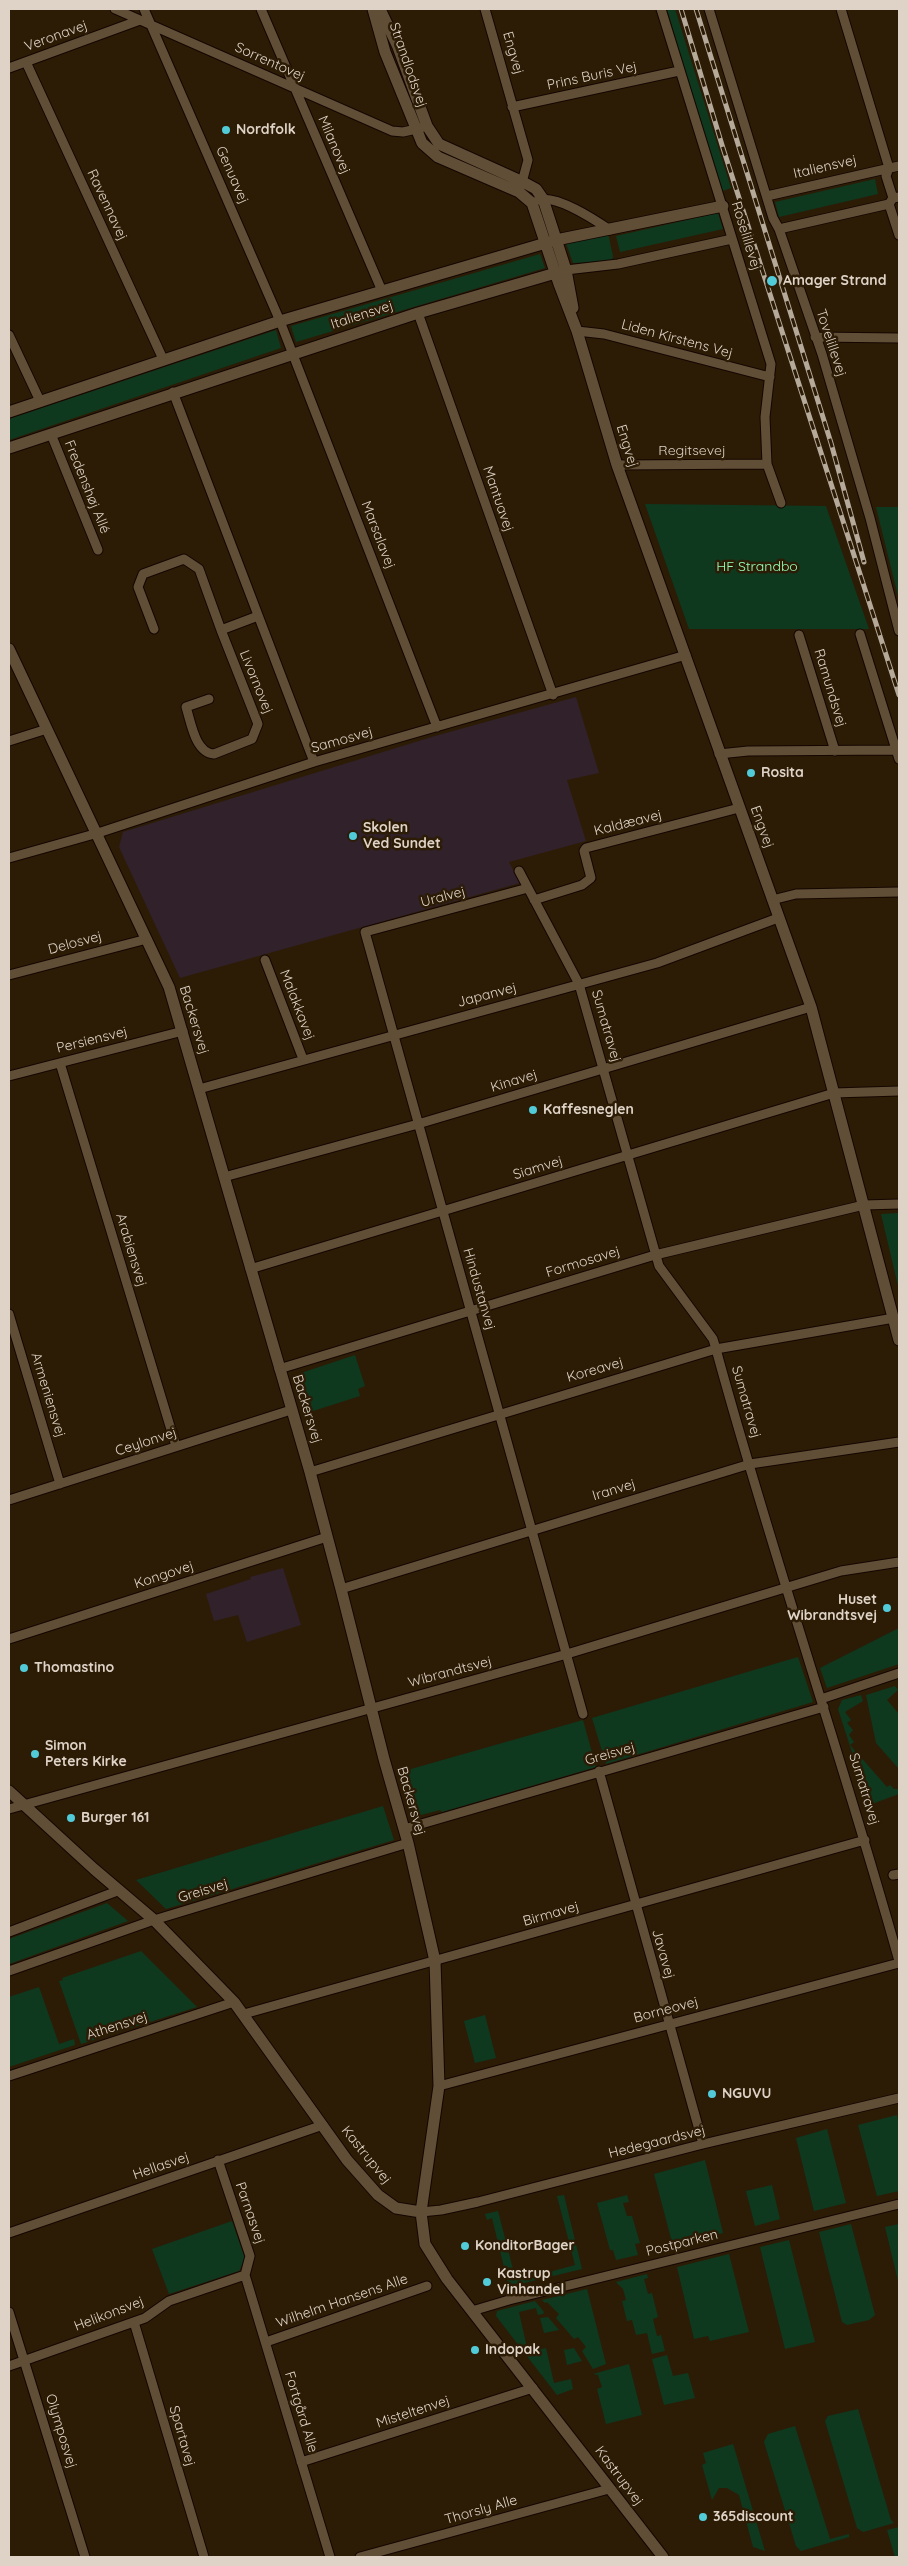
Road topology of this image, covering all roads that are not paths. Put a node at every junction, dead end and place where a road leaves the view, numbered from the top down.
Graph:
1 (115, 9) edge
2 (144, 9) edge
3 (261, 9) edge
4 (373, 9) edge
5 (380, 9) edge
6 (484, 9) edge
7 (661, 9) edge
8 (710, 9) edge
9 (841, 9) edge
10 (140, 20) junction
11 (152, 26) junction
12 (26, 62) junction
13 (9, 68) edge
14 (679, 71) junction
15 (295, 89) junction
16 (512, 107) junction
17 (427, 126) junction
18 (415, 130) junction
19 (899, 166) edge
20 (889, 168) junction
21 (521, 187) junction
22 (767, 196) junction
23 (543, 199) junction
24 (894, 200) edge
25 (532, 203) junction
26 (722, 206) junction
27 (779, 229) junction
28 (610, 230) junction
29 (899, 235) edge
30 (732, 239) junction
31 (552, 242) junction
32 (560, 272) junction
33 (382, 291) junction
34 (418, 313) junction
35 (280, 321) junction
36 (577, 331) junction
37 (9, 335) edge
38 (815, 337) junction
39 (899, 338) edge
40 (293, 353) junction
41 (163, 359) junction
42 (770, 377) junction
43 (173, 392) junction
44 (40, 401) junction
45 (9, 412) edge
46 (51, 434) junction
47 (9, 448) edge
48 (767, 464) junction
49 (617, 465) junction
50 (781, 503) dead end
51 (98, 550) dead end
52 (258, 616) junction
53 (154, 629) dead end
54 (221, 630) junction
55 (899, 631) edge
56 (799, 634) dead end
57 (860, 634) dead end
58 (9, 649) edge
59 (686, 656) junction
60 (14, 670) edge
61 (553, 695) junction
62 (209, 699) dead end
63 (437, 727) junction
64 (47, 729) junction
65 (9, 741) edge
66 (835, 750) junction
67 (896, 750) junction
68 (719, 754) junction
69 (899, 760) edge
70 (314, 762) junction
71 (739, 808) junction
72 (98, 833) junction
73 (9, 858) edge
74 (519, 871) dead end
75 (528, 888) junction
76 (899, 892) edge
77 (534, 900) junction
78 (772, 900) junction
79 (778, 918) junction
80 (365, 932) joint
81 (147, 939) junction
82 (265, 960) dead end
83 (9, 975) edge
84 (579, 984) junction
85 (811, 1007) junction
86 (183, 1031) junction
87 (394, 1035) junction
88 (303, 1059) junction
89 (60, 1063) junction
90 (604, 1068) junction
91 (9, 1076) edge
92 (199, 1089) junction
93 (899, 1091) edge
94 (834, 1093) junction
95 (418, 1124) junction
96 (628, 1155) junction
97 (224, 1177) junction
98 (899, 1204) edge
99 (864, 1205) junction
100 (443, 1211) junction
101 (655, 1255) junction
102 (250, 1269) junction
103 (471, 1310) junction
104 (9, 1314) edge
105 (894, 1318) junction
106 (899, 1340) edge
107 (716, 1349) junction
108 (279, 1369) junction
109 (291, 1410) junction
110 (499, 1414) junction
111 (899, 1442) edge
112 (176, 1446) junction
113 (750, 1464) junction
114 (310, 1472) junction
115 (60, 1484) junction
116 (9, 1500) edge
117 (531, 1529) junction
118 (327, 1538) junction
119 (899, 1562) edge
120 (342, 1589) junction
121 (786, 1589) junction
122 (9, 1639) edge
123 (567, 1654) junction
124 (899, 1672) edge
125 (822, 1703) junction
126 (372, 1708) junction
127 (583, 1714) dead end
128 (599, 1771) junction
129 (9, 1791) edge
130 (24, 1805) junction
131 (9, 1809) edge
132 (404, 1829) junction
133 (865, 1840) junction
134 (408, 1843) junction
135 (120, 1890) junction
136 (635, 1904) junction
137 (154, 1920) junction
138 (9, 1932) edge
139 (435, 1961) junction
140 (899, 1962) edge
141 (9, 1971) edge
142 (234, 2002) junction
143 (244, 2014) junction
144 (669, 2024) junction
145 (9, 2076) edge
146 (439, 2086) junction
147 (899, 2098) edge
148 (323, 2125) junction
149 (703, 2144) junction
150 (218, 2160) junction
151 (899, 2204) edge
152 (421, 2212) junction
153 (9, 2233) edge
154 (245, 2275) junction
155 (427, 2286) dead end
156 (472, 2311) junction
157 (9, 2312) edge
158 (134, 2322) junction
159 (266, 2342) junction
160 (25, 2360) junction
161 (9, 2366) edge
162 (533, 2388) junction
163 (302, 2462) junction
164 (609, 2489) junction
165 (85, 2557) edge
166 (204, 2557) edge
167 (330, 2557) edge
168 (360, 2557) edge
169 (663, 2557) edge

1 - 10 street, Sorrentovej
2 - 11 street, Genuavej
3 - 15 street, Milanovej
4 - 18 street, Strandlodsvej
5 - 17 street, Strandlodsvej
6 - 16 street, Engvej
7 - 14 street, Roselillevej
8 - 22 street, Tovelillevej
9 - 20 street
10 - 11 street, Sorrentovej
10 - 12 street, Veronavej
11 - 15 street, Sorrentovej
11 - 35 street, Genuavej
12 - 13 street, Veronavej
12 - 41 street, Ravennavej
14 - 16 street, Prins Buris Vej
14 - 26 street, Roselillevej
15 - 18 street, Sorrentovej
15 - 33 street, Milanovej
16 - 21 street, Engvej
17 - 18 street, Sorrentovej
17 - 21 street
18 - 21 street
19 - 20 street, Italiensvej
20 - 22 street, Italiensvej
20 - 24 street
21 - 23 street
21 - 25 street
22 - 27 street, Tovelillevej
23 - 25 street
23 - 28 street
23 - 31 street
24 - 27 street
24 - 29 street
25 - 31 street
26 - 28 street, Italiensvej
26 - 30 street, Roselillevej
27 - 38 street, Tovelillevej
28 - 31 street, Italiensvej
30 - 32 street, Italiensvej
30 - 42 street, Roselillevej
31 - 32 street, Engvej
31 - 33 street, Italiensvej
32 - 34 street, Italiensvej
32 - 36 street, Engvej
33 - 35 street, Italiensvej
34 - 40 street, Italiensvej
34 - 61 street, Mantuavej
35 - 40 street, Genuavej
35 - 41 street, Italiensvej
36 - 42 street, Liden Kirstens Vej
36 - 49 street, Engvej
37 - 44 street
38 - 39 street
38 - 55 street, Tovelillevej
40 - 43 street, Italiensvej
40 - 63 street, Marsalavej
41 - 44 street, Italiensvej
42 - 48 street, Roselillevej
43 - 46 street, Italiensvej
43 - 52 street, Livornovej
44 - 45 street, Italiensvej
46 - 47 street, Italiensvej
46 - 51 street, Fredenshøj Allé
48 - 49 street, Regitsevej
48 - 50 street, Roselillevej
49 - 59 street, Engvej
52 - 54 street
52 - 70 street, Livornovej
53 - 54 street, Livornovej
54 - 62 street, Livornovej
56 - 66 street, Ramundsvej
57 - 67 street
58 - 60 street, Backersvej
59 - 61 street, Samosvej
59 - 68 street, Engvej
60 - 64 street, Backersvej
61 - 63 street, Samosvej
63 - 70 street, Samosvej
64 - 65 street
64 - 72 street, Backersvej
66 - 67 street
66 - 68 street
67 - 69 street
68 - 71 street, Engvej
70 - 72 street, Samosvej
71 - 77 street, Kaldæavej
71 - 78 street, Engvej
72 - 73 street, Samosvej
72 - 81 street, Backersvej
74 - 75 street, Sumatravej
75 - 77 street, Sumatravej
75 - 80 street, Uralvej
76 - 78 street
77 - 84 street, Sumatravej
78 - 79 street, Engvej
79 - 84 street, Japanvej
79 - 85 street, Engvej
80 - 87 street, Hindustanvej
81 - 83 street, Delosvej
81 - 86 street, Backersvej
82 - 88 street, Malakkavej
84 - 87 street, Japanvej
84 - 90 street, Sumatravej
85 - 90 street, Kinavej
85 - 94 street, Engvej
86 - 89 street, Persiensvej
86 - 92 street, Backersvej
87 - 88 street, Japanvej
87 - 95 street, Hindustanvej
88 - 92 street, Japanvej
89 - 91 street, Persiensvej
89 - 112 street, Arabiensvej
90 - 95 street, Kinavej
90 - 96 street, Sumatravej
92 - 97 street, Backersvej
93 - 94 street, Siamvej
94 - 96 street, Siamvej
94 - 99 street, Engvej
95 - 97 street, Kinavej
95 - 100 street, Hindustanvej
96 - 100 street, Siamvej
96 - 101 street, Sumatravej
97 - 102 street, Backersvej
98 - 99 street, Formosavej
99 - 101 street, Formosavej
99 - 105 street, Engvej
100 - 102 street, Siamvej
100 - 103 street, Hindustanvej
101 - 103 street, Formosavej
101 - 107 street, Sumatravej
102 - 108 street, Backersvej
103 - 108 street, Formosavej
103 - 110 street, Hindustanvej
104 - 115 street, Armeniensvej
105 - 106 street, Engvej
105 - 107 street, Koreavej
107 - 110 street, Koreavej
107 - 113 street, Sumatravej
108 - 109 street, Backersvej
109 - 112 street, Ceylonvej
109 - 114 street, Backersvej
110 - 114 street, Koreavej
110 - 117 street, Hindustanvej
111 - 113 street, Iranvej
112 - 115 street, Ceylonvej
113 - 117 street, Iranvej
113 - 121 street, Sumatravej
114 - 118 street, Backersvej
115 - 116 street, Ceylonvej
117 - 120 street, Iranvej
117 - 123 street, Hindustanvej
118 - 120 street, Backersvej
118 - 122 street, Kongovej
119 - 121 street, Wibrandtsvej
120 - 126 street, Backersvej
121 - 123 street, Wibrandtsvej
121 - 125 street, Sumatravej
123 - 126 street, Wibrandtsvej
123 - 127 street
124 - 125 street, Greisvej
125 - 128 street, Greisvej
125 - 133 street, Sumatravej
126 - 130 street, Wibrandtsvej
126 - 132 street, Backersvej
128 - 132 street, Greisvej
128 - 136 street, Javavej
129 - 130 street, Kastrupvej
130 - 131 street, Wibrandtsvej
130 - 135 street, Kastrupvej
132 - 134 street, Backersvej
133 - 136 street, Birmavej
133 - 140 street, Sumatravej
134 - 137 street, Greisvej
134 - 139 street, Backersvej
135 - 137 street, Kastrupvej
135 - 138 street
136 - 139 street, Birmavej
136 - 144 street, Javavej
137 - 141 street, Greisvej
137 - 142 street, Kastrupvej
139 - 143 street, Birmavej
139 - 146 street, Backersvej
140 - 144 street, Borneovej
142 - 143 street, Kastrupvej
142 - 145 street, Athensvej
143 - 148 street, Kastrupvej
144 - 146 street, Borneovej
144 - 149 street, Javavej
146 - 152 street, Backersvej
147 - 149 street, Hedegaardsvej
148 - 150 street, Hellasvej
148 - 152 street, Kastrupvej
149 - 152 street, Hedegaardsvej
150 - 153 street, Hellasvej
150 - 154 street, Parnasvej
151 - 156 street, Postparken
152 - 156 street, Kastrupvej
154 - 158 street, Helikonsvej
154 - 159 street, Fortgård Alle
155 - 159 street, Wilhelm Hansens Alle
156 - 162 street, Kastrupvej
157 - 160 street, Olymposvej
158 - 160 street, Helikonsvej
158 - 166 street, Spartavej
159 - 163 street, Fortgård Alle
160 - 161 street, Helikonsvej
160 - 165 street, Olymposvej
162 - 163 street, Misteltenvej
162 - 164 street, Kastrupvej
163 - 167 street, Fortgård Alle
164 - 168 street, Thorsly Alle
164 - 169 street, Kastrupvej

